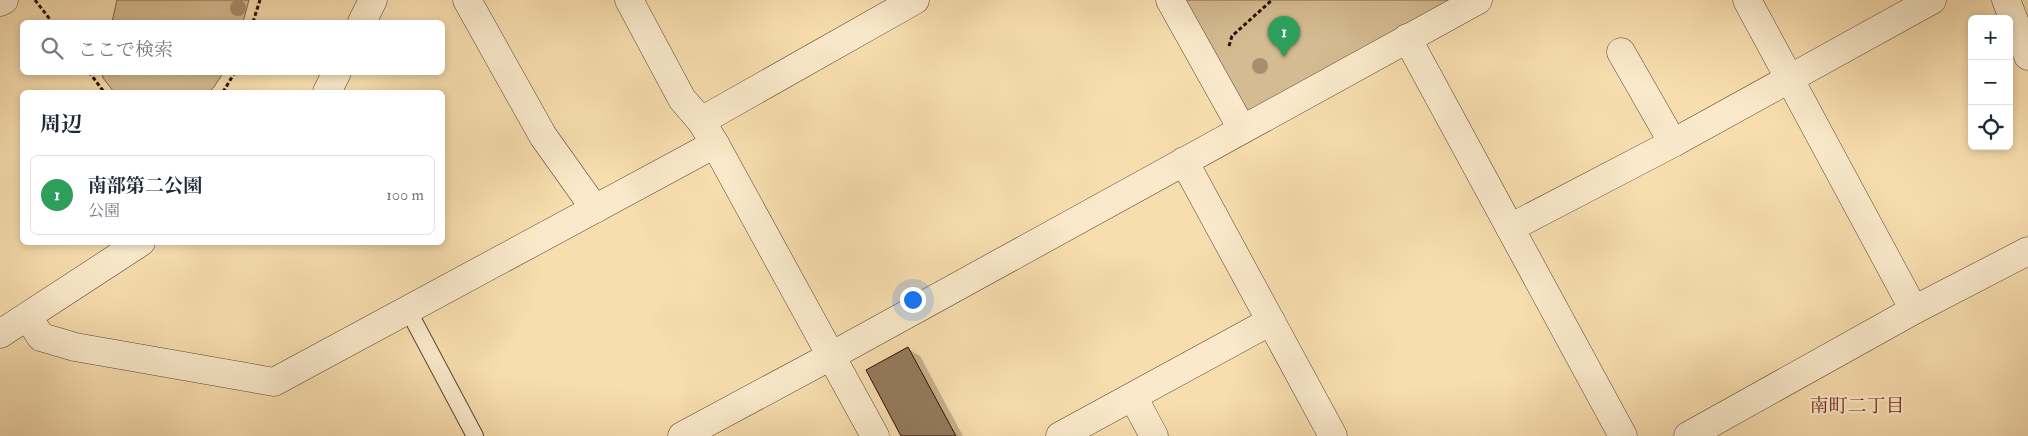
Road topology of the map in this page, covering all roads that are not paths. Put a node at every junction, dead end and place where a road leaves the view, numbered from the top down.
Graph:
1 (4, 0) edge
2 (373, 0) edge
3 (467, 0) edge
4 (629, 0) edge
5 (1170, 0) edge
6 (1478, 0) edge
7 (1747, 0) edge
8 (2006, 0) edge
9 (0, 2) edge
10 (904, 3) edge
11 (1919, 3) edge
12 (363, 20) edge
13 (1406, 38) junction
14 (1621, 52) dead end
15 (2028, 56) edge
16 (336, 75) edge
17 (1790, 78) junction
18 (328, 90) edge
19 (701, 121) junction
20 (1242, 129) junction
21 (1673, 143) junction
22 (715, 144) junction
23 (1184, 161) junction
24 (595, 209) junction
25 (1510, 228) junction
26 (136, 245) edge
27 (2028, 251) edge
28 (408, 310) junction
29 (1914, 310) junction
30 (28, 317) junction
31 (1270, 321) junction
32 (0, 334) edge
33 (832, 356) junction
34 (1133, 397) junction
35 (1065, 435) edge
36 (475, 436) edge
37 (682, 436) edge
38 (875, 436) edge
39 (1154, 436) edge
40 (1333, 436) edge
41 (1623, 436) edge
42 (1688, 436) edge

1 - 9 street
2 - 12 street
3 - 24 street
4 - 19 street
5 - 20 street
6 - 13 street
7 - 17 street
8 - 15 street
10 - 19 street
11 - 17 street
13 - 20 street
13 - 25 street
14 - 21 street
16 - 18 street
17 - 21 street
17 - 29 street
19 - 22 street
20 - 23 street
21 - 25 street
22 - 24 street
22 - 33 street
23 - 31 street
23 - 33 street
24 - 28 street
25 - 41 street
26 - 30 street
27 - 29 street
28 - 30 street
28 - 36 lane
29 - 42 street
30 - 32 street
31 - 34 street
31 - 40 street
33 - 37 street
33 - 38 street
34 - 35 street
34 - 39 street

